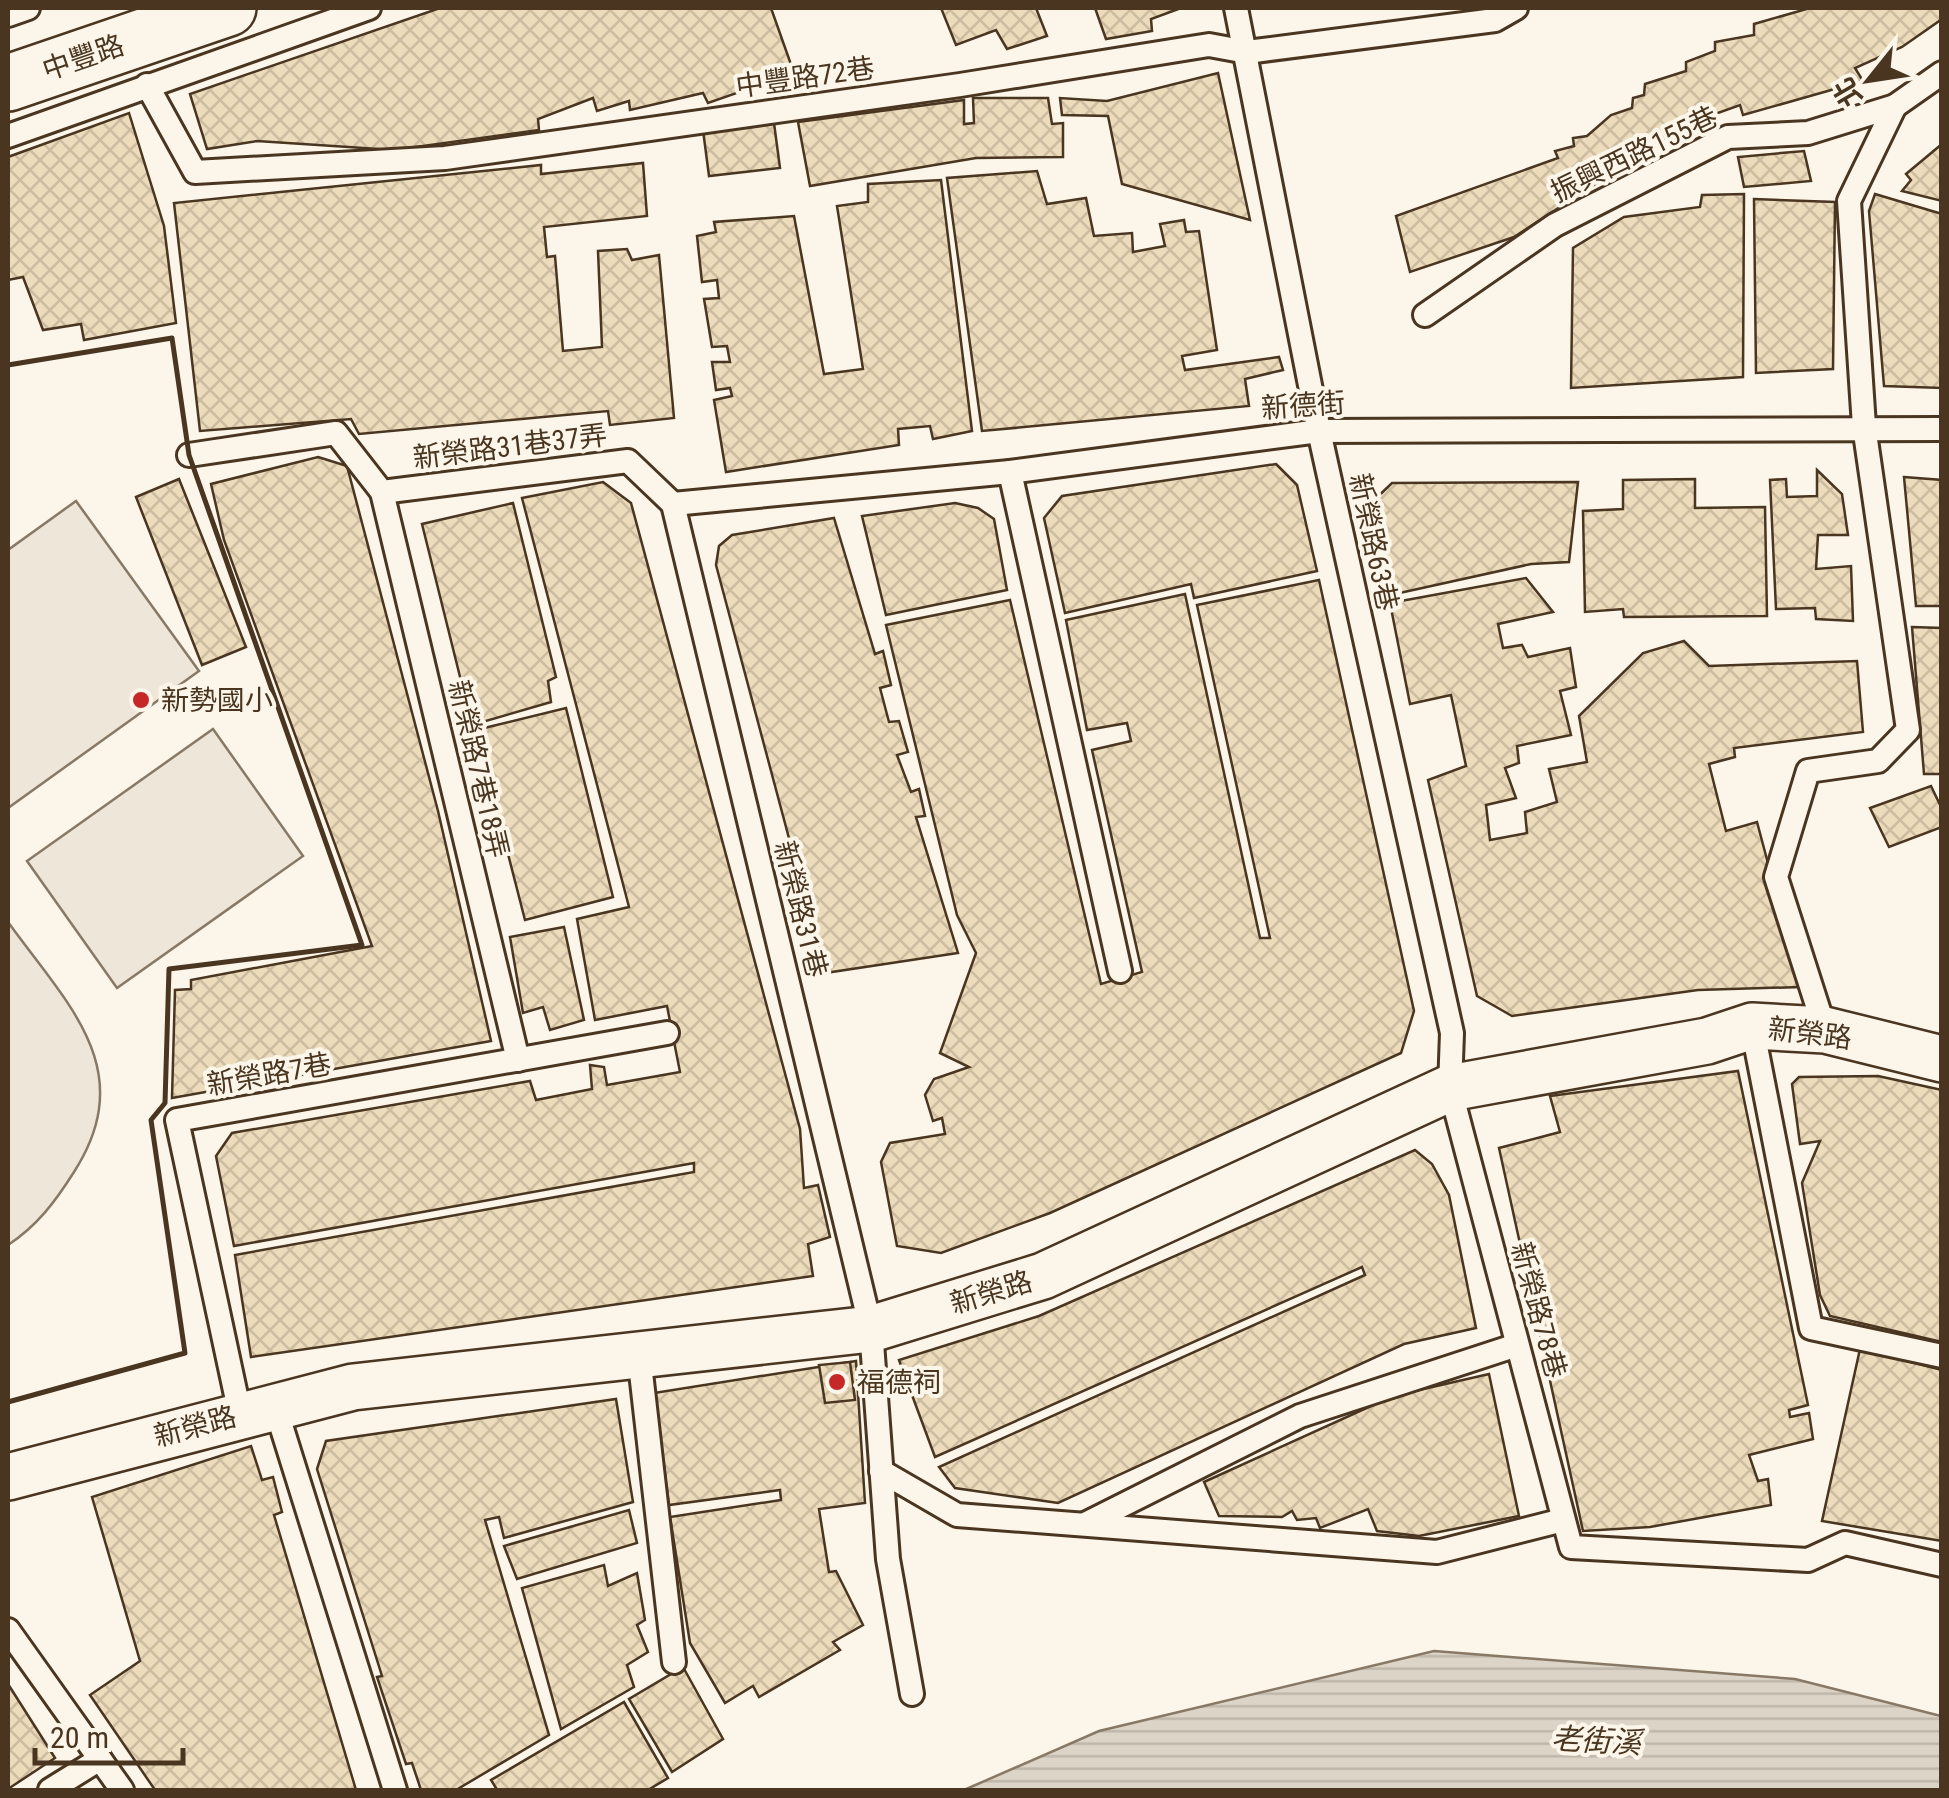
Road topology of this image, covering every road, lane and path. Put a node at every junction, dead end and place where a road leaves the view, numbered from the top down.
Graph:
1 (28, 8) edge
2 (228, 8) edge
3 (369, 8) edge
4 (1236, 8) edge
5 (1516, 8) edge
6 (8, 15) edge
7 (1246, 52) junction
8 (1942, 73) edge
9 (8, 83) edge
10 (146, 85) junction
11 (1896, 106) junction
12 (8, 136) edge
13 (1425, 315) dead end
14 (1864, 426) junction
15 (1942, 429) edge
16 (1319, 431) junction
17 (189, 455) dead end
18 (1010, 472) junction
19 (382, 492) junction
20 (673, 504) junction
21 (1120, 971) dead end
22 (1752, 1026) junction
23 (1824, 1030) junction
24 (667, 1033) dead end
25 (1942, 1059) edge
26 (518, 1060) junction
27 (1450, 1088) junction
28 (871, 1329) junction
29 (1517, 1345) junction
30 (639, 1355) junction
31 (1942, 1356) edge
32 (257, 1410) junction
33 (882, 1471) junction
34 (8, 1477) edge
35 (1563, 1520) junction
36 (1084, 1524) junction
37 (1942, 1564) edge
38 (8, 1630) edge
39 (674, 1662) dead end
40 (912, 1694) dead end
41 (100, 1759) junction
42 (50, 1790) edge
43 (122, 1790) edge
44 (395, 1790) edge

1 - 6 lane
2 - 9 main road, 中豐路
3 - 10 lane
4 - 7 lane, 新榮路63巷
5 - 7 lane, 中豐路72巷
7 - 10 lane, 中豐路72巷
7 - 16 lane, 新榮路63巷
8 - 11 lane, 振興西路155巷
10 - 12 lane
11 - 13 lane, 振興西路155巷
11 - 14 lane
14 - 15 lane, 新德街
14 - 16 lane, 新德街
14 - 23 lane
16 - 18 lane, 新德街
16 - 27 lane, 新榮路63巷
17 - 19 lane, 新榮路31巷37弄
18 - 20 lane, 新德街
18 - 21 lane
19 - 20 lane, 新榮路31巷37弄
19 - 26 lane, 新榮路7巷18弄
20 - 28 lane, 新榮路31巷
22 - 23 street, 新榮路
22 - 27 street, 新榮路
22 - 31 lane
23 - 25 street, 新榮路
24 - 26 lane, 新榮路7巷
26 - 32 lane, 新榮路7巷
27 - 28 street, 新榮路
27 - 29 lane, 新榮路78巷
28 - 30 street, 新榮路
28 - 33 lane, 新榮路31巷
29 - 35 lane, 新榮路78巷
29 - 36 lane
30 - 32 street, 新榮路
30 - 39 lane
32 - 34 street, 新榮路
32 - 44 lane
33 - 36 lane
33 - 40 lane, 新榮路31巷
35 - 36 lane
35 - 37 lane, 新榮路78巷
38 - 41 lane
41 - 42 lane
41 - 43 lane

